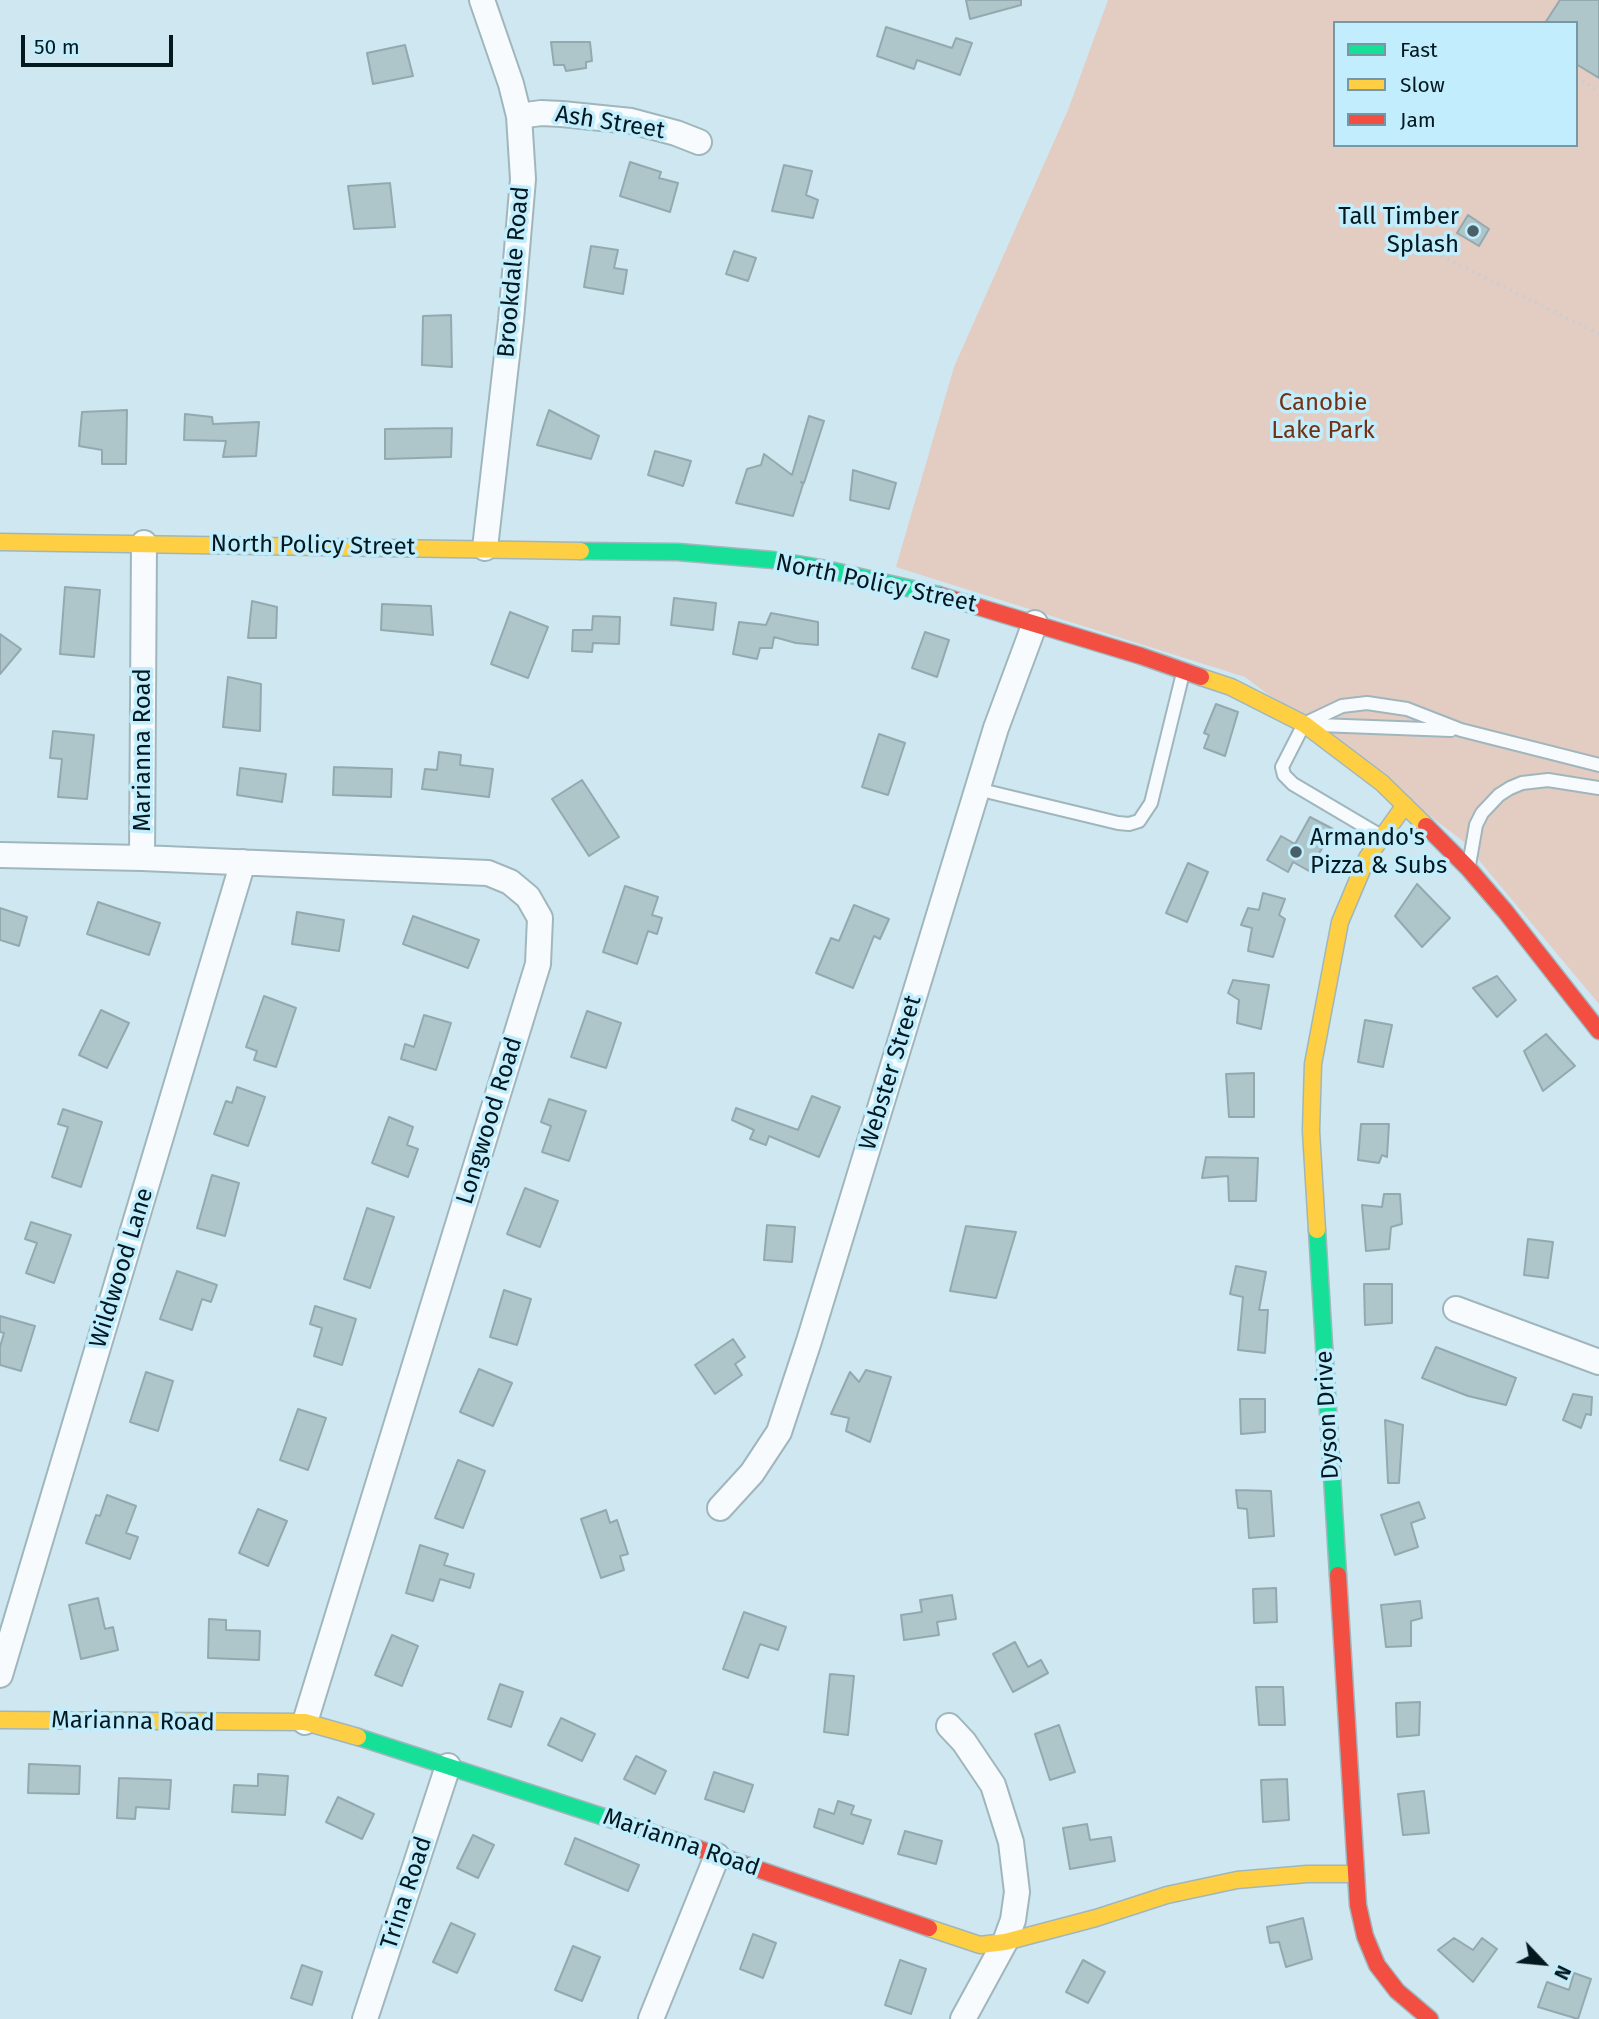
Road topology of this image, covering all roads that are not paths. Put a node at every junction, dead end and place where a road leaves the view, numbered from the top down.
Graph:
1 (482, 0) edge
2 (519, 116) junction
3 (699, 142) dead end
4 (0, 542) edge
5 (144, 543) junction
6 (485, 548) junction
7 (1035, 623) junction
8 (1184, 670) junction
9 (1304, 724) junction
10 (1461, 730) junction
11 (1599, 765) edge
12 (1599, 788) edge
13 (977, 789) junction
14 (1405, 805) junction
15 (1381, 836) junction
16 (0, 855) edge
17 (142, 858) junction
18 (243, 862) junction
19 (1468, 868) junction
20 (1599, 1031) edge
21 (1456, 1309) dead end
22 (1599, 1362) edge
23 (720, 1508) dead end
24 (0, 1675) edge
25 (0, 1720) edge
26 (305, 1723) junction
27 (948, 1726) dead end
28 (448, 1766) junction
29 (716, 1856) junction
30 (1356, 1874) junction
31 (1005, 1942) junction
32 (365, 2019) edge
33 (651, 2019) edge
34 (962, 2019) edge
35 (1430, 2019) edge

1 - 2 street, Brookdale Road
2 - 3 street, Ash Street
2 - 6 street, Brookdale Road
4 - 5 street, North Policy Street
5 - 6 street, North Policy Street
5 - 17 street, Marianna Road
6 - 7 street, North Policy Street
7 - 8 street, North Policy Street
7 - 13 street, Webster Street
8 - 9 street, North Policy Street
8 - 13 lane
9 - 10 lane
9 - 10 lane
9 - 14 street, North Policy Street
9 - 15 lane
10 - 11 lane
12 - 19 lane
13 - 23 street, Webster Street
14 - 15 street, Dyson Drive
14 - 19 street, North Policy Street
15 - 30 street, Dyson Drive
16 - 17 street, Marianna Road
17 - 18 street, Longwood Road
18 - 24 street, Wildwood Lane
18 - 26 street, Longwood Road
19 - 20 street, North Policy Street
21 - 22 street
25 - 26 street, Marianna Road
26 - 28 street, Marianna Road
27 - 31 street
28 - 29 street, Marianna Road
28 - 32 street, Trina Road
29 - 31 street, Marianna Road
29 - 33 street
30 - 31 street, Marianna Road
30 - 35 street, Dyson Drive
31 - 34 street

